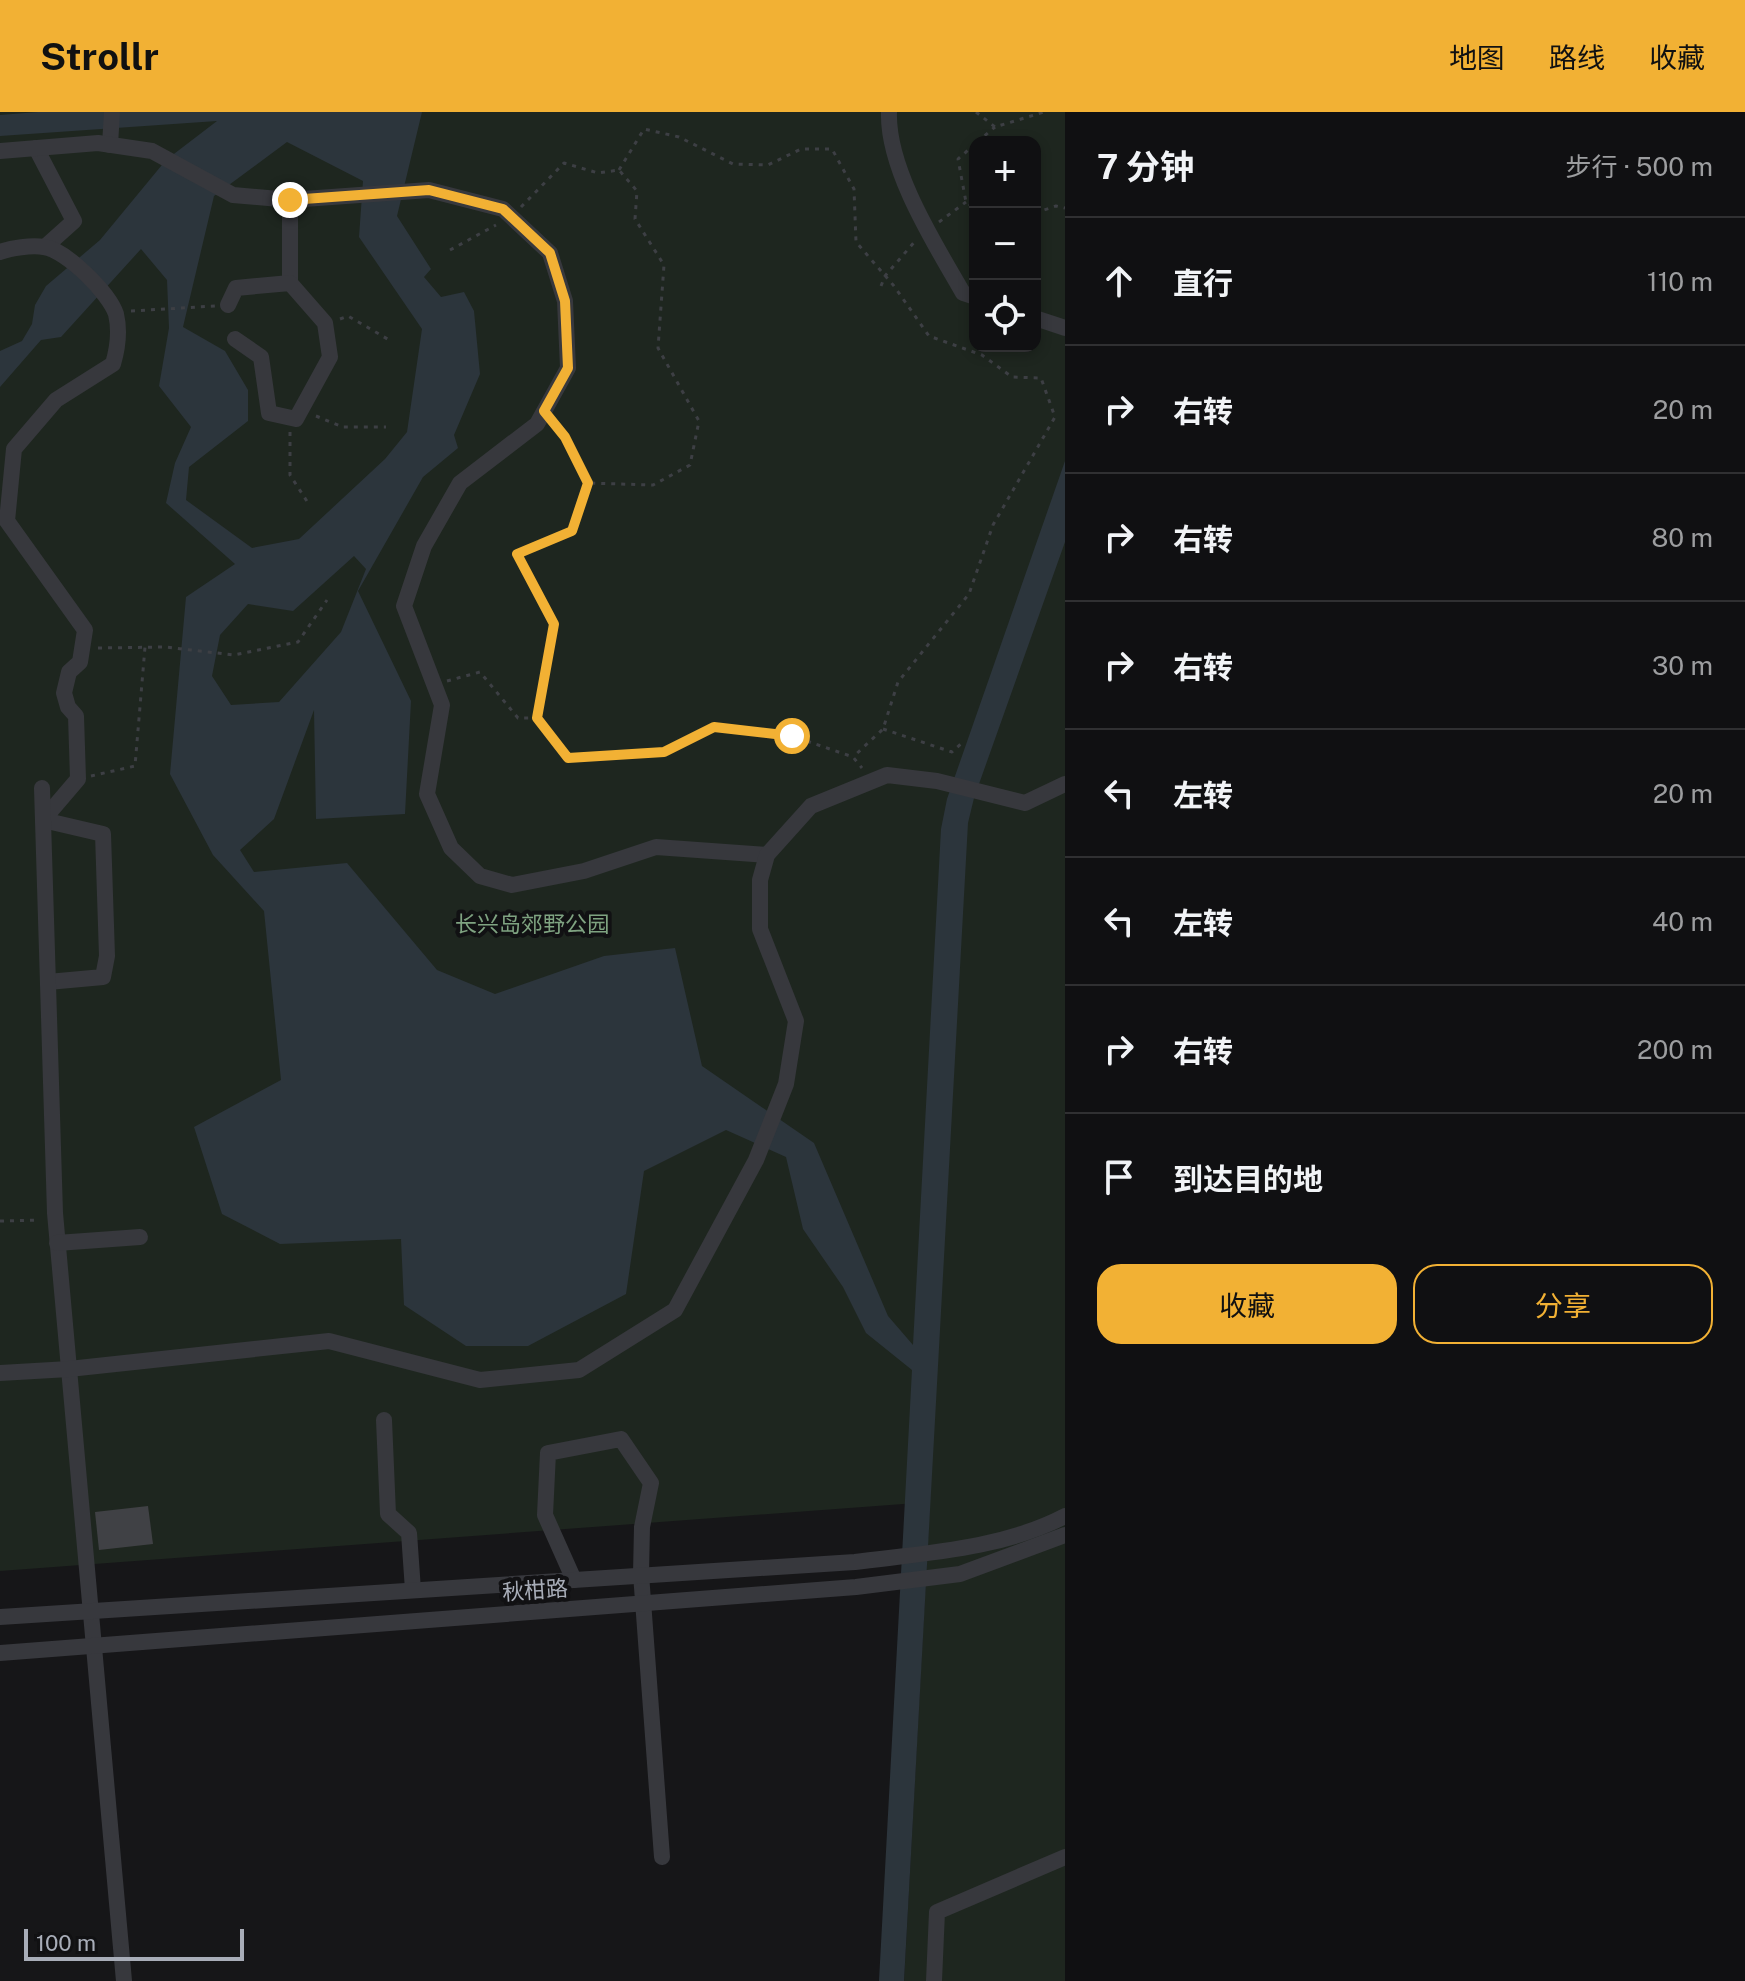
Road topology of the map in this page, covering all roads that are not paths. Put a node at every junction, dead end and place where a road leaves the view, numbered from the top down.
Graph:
1 (112, 112) edge
2 (889, 112) edge
3 (110, 145) junction
4 (36, 148) junction
5 (0, 151) edge
6 (290, 200) junction
7 (45, 247) junction
8 (0, 252) edge
9 (290, 283) junction
10 (969, 295) edge
11 (228, 305) road end
12 (1041, 320) edge
13 (1065, 328) edge
14 (235, 339) dead end
15 (1065, 784) edge
16 (42, 788) dead end
17 (43, 820) junction
18 (767, 855) junction
19 (48, 982) junction
20 (140, 1237) dead end
21 (57, 1243) junction
22 (69, 1369) junction
23 (0, 1373) edge
24 (384, 1420) dead end
25 (1065, 1516) edge
26 (1065, 1535) edge
27 (641, 1574) junction
28 (574, 1580) junction
29 (413, 1590) junction
30 (642, 1604) junction
31 (91, 1610) junction
32 (0, 1617) edge
33 (94, 1646) junction
34 (0, 1653) edge
35 (662, 1857) dead end
36 (1065, 1857) edge
37 (124, 1981) edge
38 (934, 1981) edge

1 - 3 street
2 - 10 street
3 - 4 street
3 - 6 street
4 - 5 street
4 - 7 street
6 - 9 street
6 - 18 street
7 - 8 street
7 - 17 street
9 - 11 street
9 - 14 street
12 - 13 street
15 - 18 street
16 - 17 street
17 - 19 street
17 - 19 street
18 - 22 street
19 - 21 street
20 - 21 street
21 - 22 street
22 - 23 street
22 - 31 street
24 - 29 street
25 - 27 street, 秋柑路
26 - 30 street, 秋柑路
27 - 28 street, 秋柑路
27 - 28 street
27 - 30 street
28 - 29 street, 秋柑路
29 - 31 street, 秋柑路
30 - 33 street, 秋柑路
30 - 35 street
31 - 32 street, 秋柑路
31 - 33 street
33 - 34 street, 秋柑路
33 - 37 street
36 - 38 street

